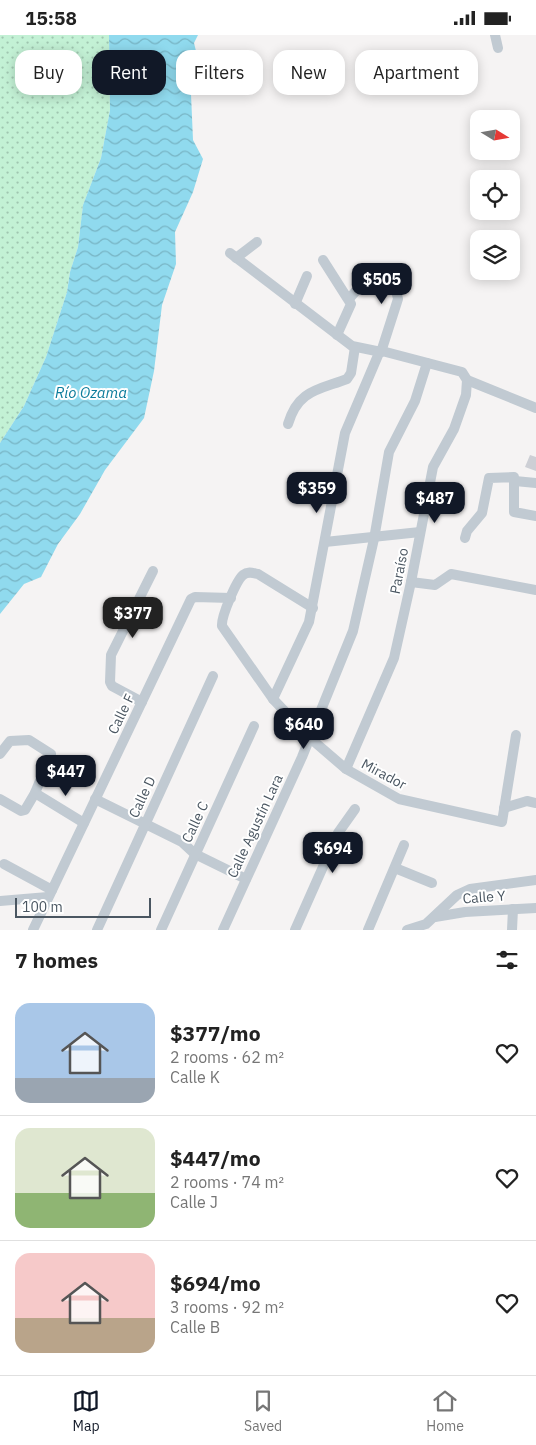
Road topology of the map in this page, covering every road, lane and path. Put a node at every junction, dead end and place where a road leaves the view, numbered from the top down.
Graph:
1 (495, 35) edge
2 (498, 48) dead end
3 (257, 242) dead end
4 (323, 260) dead end
5 (307, 277) dead end
6 (349, 299) junction
7 (295, 304) junction
8 (337, 335) junction
9 (355, 347) junction
10 (381, 352) junction
11 (427, 363) junction
12 (468, 380) junction
13 (536, 408) edge
14 (288, 423) dead end
15 (515, 481) junction
16 (536, 483) edge
17 (536, 516) edge
18 (420, 532) junction
19 (464, 538) dead end
20 (374, 539) junction
21 (325, 543) junction
22 (153, 571) dead end
23 (411, 582) junction
24 (536, 590) edge
25 (231, 598) junction
26 (313, 607) junction
27 (213, 676) dead end
28 (273, 699) junction
29 (142, 702) junction
30 (254, 726) dead end
31 (516, 735) dead end
32 (310, 738) junction
33 (0, 754) edge
34 (346, 769) junction
35 (35, 793) junction
36 (0, 799) edge
37 (96, 799) junction
38 (536, 803) edge
39 (504, 808) junction
40 (354, 809) dead end
41 (84, 823) junction
42 (144, 824) junction
43 (404, 845) dead end
44 (195, 854) junction
45 (4, 864) dead end
46 (395, 867) junction
47 (246, 879) junction
48 (536, 880) edge
49 (432, 883) dead end
50 (50, 894) junction
51 (0, 901) edge
52 (536, 908) edge
53 (513, 909) junction
54 (435, 917) junction
55 (427, 927) edge
56 (33, 930) edge
57 (97, 930) edge
58 (161, 930) edge
59 (223, 930) edge
60 (295, 930) edge
61 (368, 930) edge
62 (407, 930) edge
63 (512, 930) edge

1 - 2 street
3 - 7 street
4 - 6 street
5 - 7 street
6 - 8 street
6 - 10 street
7 - 8 street
8 - 9 street
9 - 10 street
9 - 14 street
10 - 11 street
10 - 21 street
11 - 12 street
11 - 20 street, Calle Agustín Lara
12 - 13 street
12 - 18 street, Paraíso
15 - 16 street
15 - 17 street
15 - 19 street
18 - 20 street
18 - 23 street, Paraíso
20 - 21 street
20 - 32 street, Calle Agustín Lara
21 - 26 street
22 - 29 street
23 - 24 street
23 - 34 street, Paraíso
25 - 26 street, Mirador
25 - 28 street, Mirador
25 - 29 street, Calle F
26 - 28 street
27 - 42 street, Calle D
28 - 32 street, Mirador
29 - 37 street, Calle F
30 - 44 street, Calle C
31 - 39 street
32 - 34 street, Mirador
32 - 47 street, Calle Agustín Lara
33 - 35 street
34 - 39 street, Mirador
35 - 36 street
35 - 41 street
37 - 41 street, Calle F
37 - 42 street
38 - 39 street
40 - 60 street
41 - 50 street, Calle F
42 - 44 street
42 - 57 street, Calle D
43 - 46 street
44 - 47 street
44 - 58 street, Calle C
45 - 50 street
46 - 49 street
46 - 61 street
47 - 59 street, Calle Agustín Lara
48 - 54 street
50 - 51 street
50 - 56 street, Calle F
52 - 53 street, Calle Y
53 - 54 street, Calle Y
53 - 63 street
54 - 55 street
55 - 62 street

